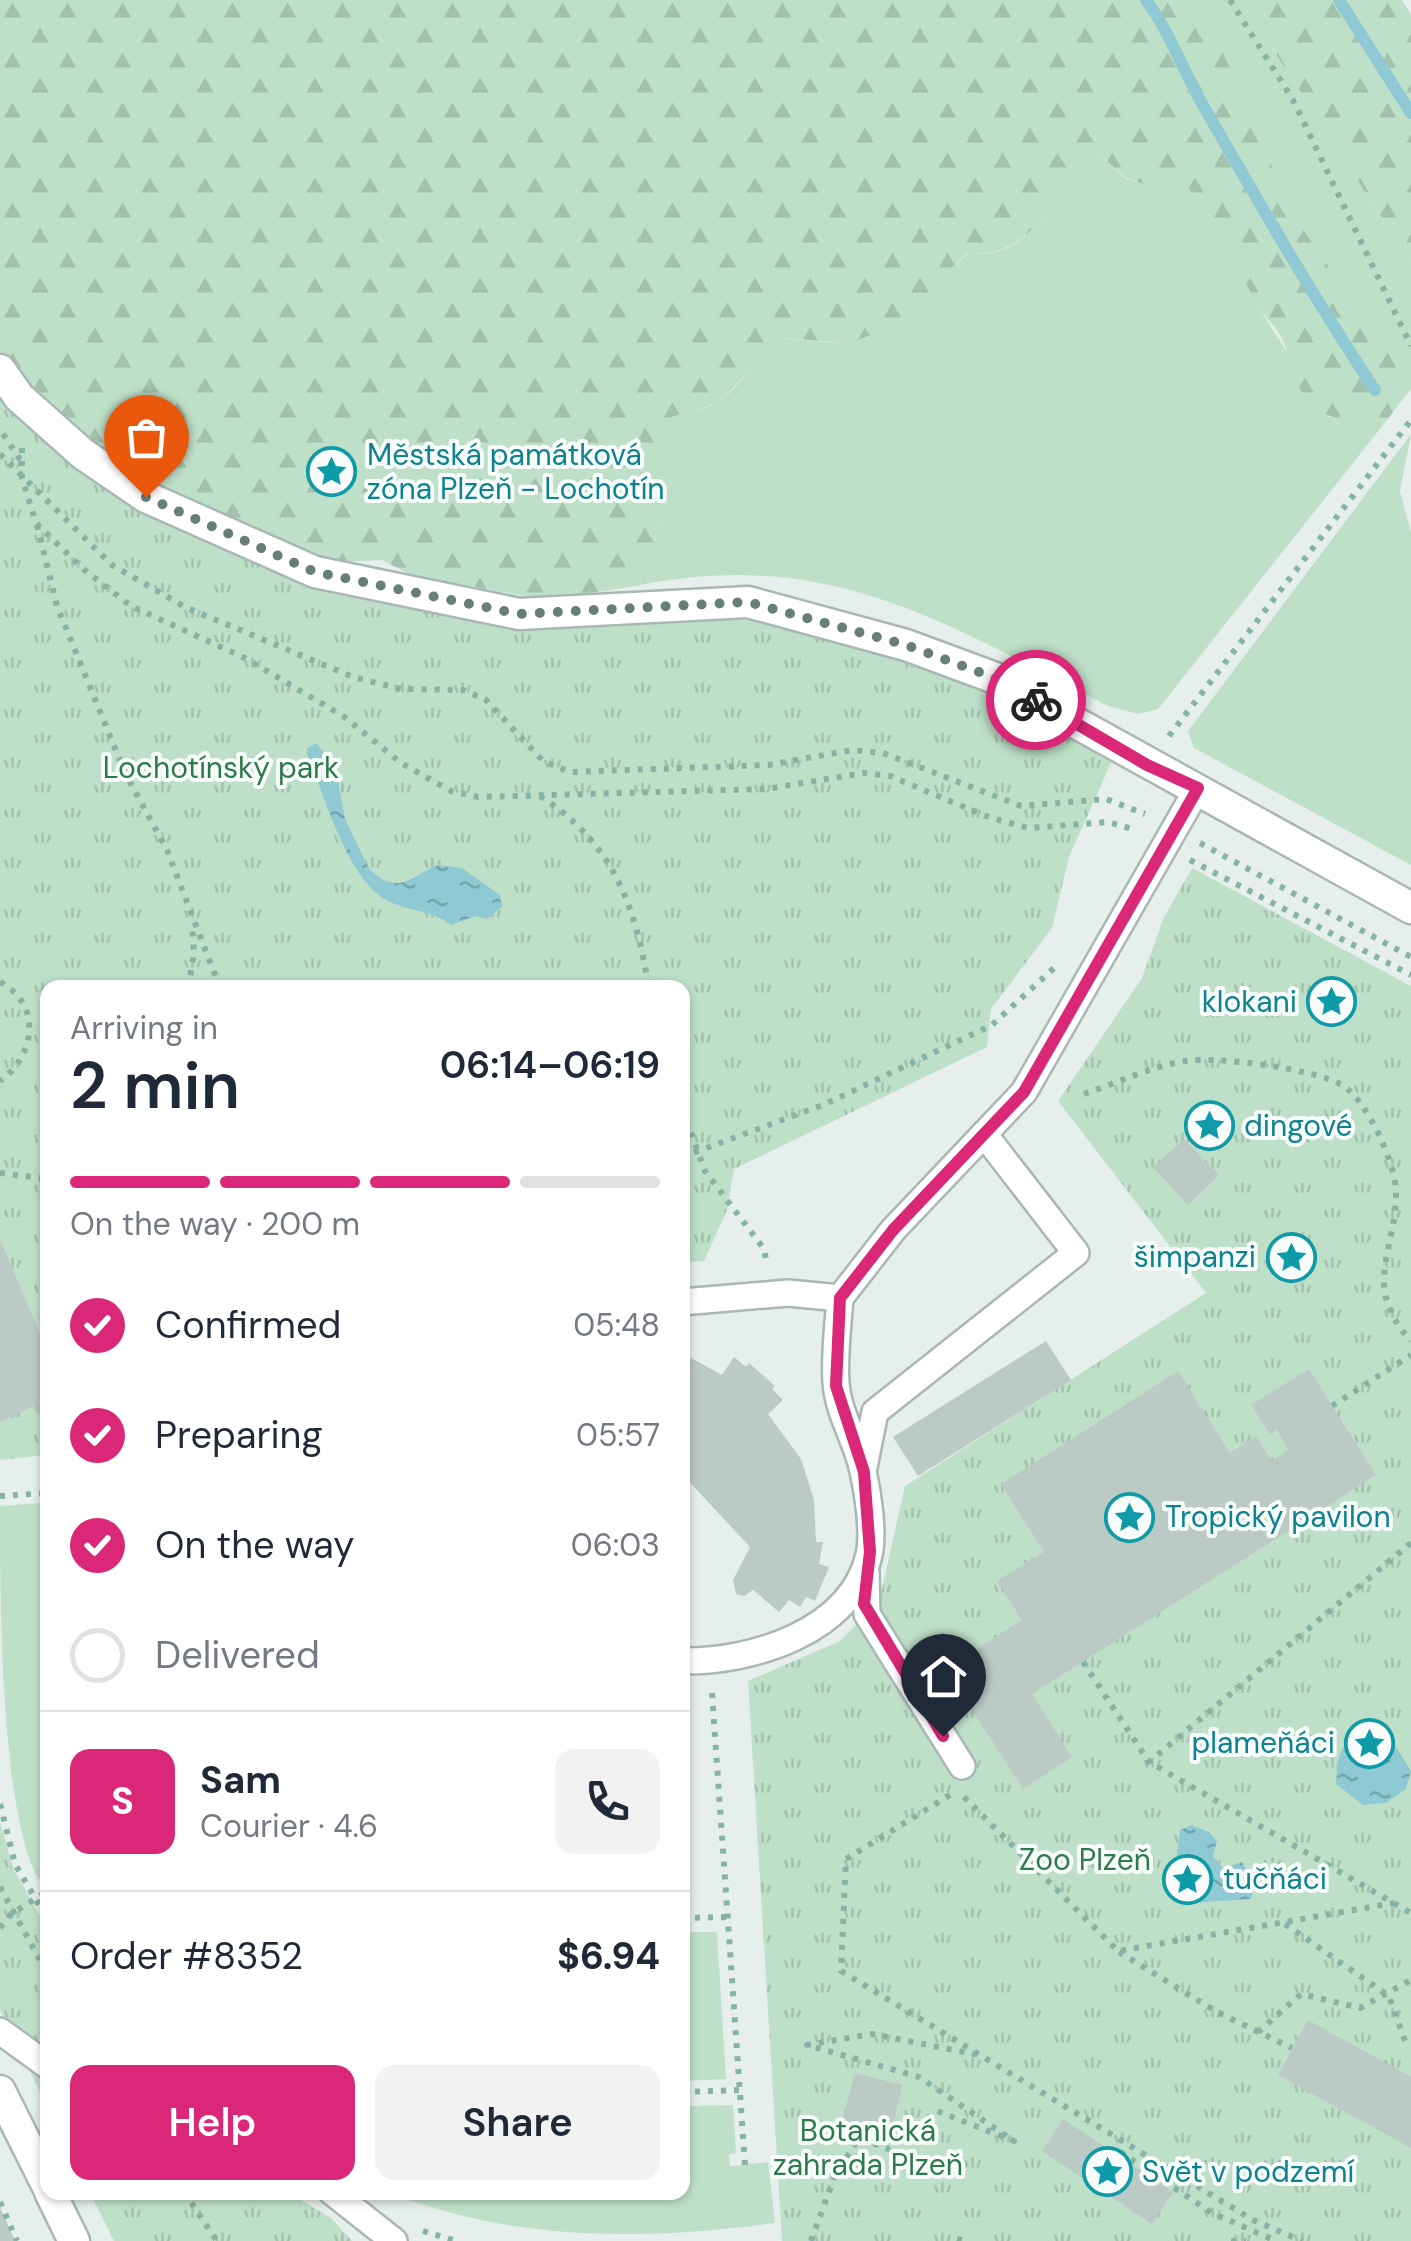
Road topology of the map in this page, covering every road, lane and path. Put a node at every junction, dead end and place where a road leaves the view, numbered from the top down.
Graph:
1 (1230, 0) edge
2 (1411, 346) edge
3 (0, 370) edge
4 (1411, 420) edge
5 (0, 429) edge
6 (0, 454) edge
7 (22, 463) dead end
8 (22, 478) junction
9 (36, 523) junction
10 (1147, 765) junction
11 (1198, 788) junction
12 (536, 794) junction
13 (1139, 831) junction
14 (1169, 837) junction
15 (1130, 847) dead end
16 (1411, 908) edge
17 (192, 914) junction
18 (1068, 953) dead end
19 (1411, 957) edge
20 (1411, 974) edge
21 (189, 980) edge
22 (217, 980) edge
23 (648, 980) edge
24 (0, 982) edge
25 (0, 1080) edge
26 (1084, 1094) dead end
27 (690, 1133) edge
28 (984, 1134) junction
29 (697, 1154) junction
30 (690, 1156) edge
31 (0, 1173) edge
32 (40, 1178) edge
33 (772, 1294) junction
34 (840, 1298) junction
35 (690, 1301) edge
36 (1411, 1341) edge
37 (1411, 1355) edge
38 (1332, 1406) dead end
39 (864, 1472) junction
40 (40, 1494) edge
41 (0, 1496) edge
42 (1411, 1543) edge
43 (870, 1552) junction
44 (690, 1661) edge
45 (1083, 1662) dead end
46 (712, 1688) dead end
47 (1148, 1762) junction
48 (962, 1766) dead end
49 (0, 1804) edge
50 (0, 1887) edge
51 (40, 1896) edge
52 (34, 1900) junction
53 (1394, 1903) junction
54 (40, 1909) edge
55 (1411, 1912) edge
56 (11, 1914) junction
57 (690, 1918) edge
58 (728, 1918) junction
59 (1284, 1923) junction
60 (0, 1928) edge
61 (1118, 1951) junction
62 (40, 1963) edge
63 (1411, 1980) edge
64 (1389, 1996) junction
65 (0, 2032) edge
66 (1258, 2032) junction
67 (1411, 2043) edge
68 (1292, 2048) dead end
69 (984, 2056) junction
70 (40, 2060) edge
71 (740, 2090) junction
72 (0, 2091) edge
73 (690, 2092) edge
74 (1127, 2142) junction
75 (745, 2165) dead end
76 (40, 2172) edge
77 (54, 2200) edge
78 (189, 2200) edge
79 (342, 2200) edge
80 (0, 2202) edge
81 (17, 2241) edge
82 (74, 2241) edge
83 (217, 2241) edge
84 (394, 2241) edge
85 (810, 2241) edge
86 (1231, 2241) edge
87 (1246, 2241) edge
88 (1276, 2241) edge
89 (1302, 2241) edge

1 - 2 path
3 - 10 street
4 - 10 path
5 - 7 path
6 - 8 path
8 - 9 path
8 - 14 path
9 - 12 path
9 - 17 path
10 - 11 street
11 - 14 lane
11 - 16 street
12 - 13 path
12 - 23 path
13 - 14 path
13 - 15 path
14 - 19 path
14 - 20 path
14 - 28 lane
17 - 21 path
17 - 22 path
18 - 29 path
24 - 25 path
26 - 36 path
27 - 29 path
28 - 34 lane
28 - 39 lane
29 - 30 path
29 - 33 path
31 - 32 path
33 - 34 lane
33 - 35 lane
34 - 39 lane
37 - 38 path
39 - 43 lane
40 - 41 path
42 - 47 path
43 - 44 lane
43 - 48 lane
45 - 47 path
46 - 58 path
47 - 53 path
49 - 52 path
50 - 56 path
51 - 52 path
52 - 54 path
52 - 56 path
53 - 55 path
53 - 59 path
56 - 60 path
56 - 62 path
57 - 58 path
58 - 71 path
59 - 61 path
59 - 64 path
61 - 66 path
61 - 69 path
63 - 64 path
64 - 66 path
64 - 67 path
65 - 70 lane
66 - 68 path
69 - 74 path
69 - 85 path
71 - 73 path
71 - 75 path
72 - 76 street
74 - 88 path
74 - 89 path
77 - 82 street
78 - 83 path
79 - 84 lane
80 - 81 path
86 - 87 path

